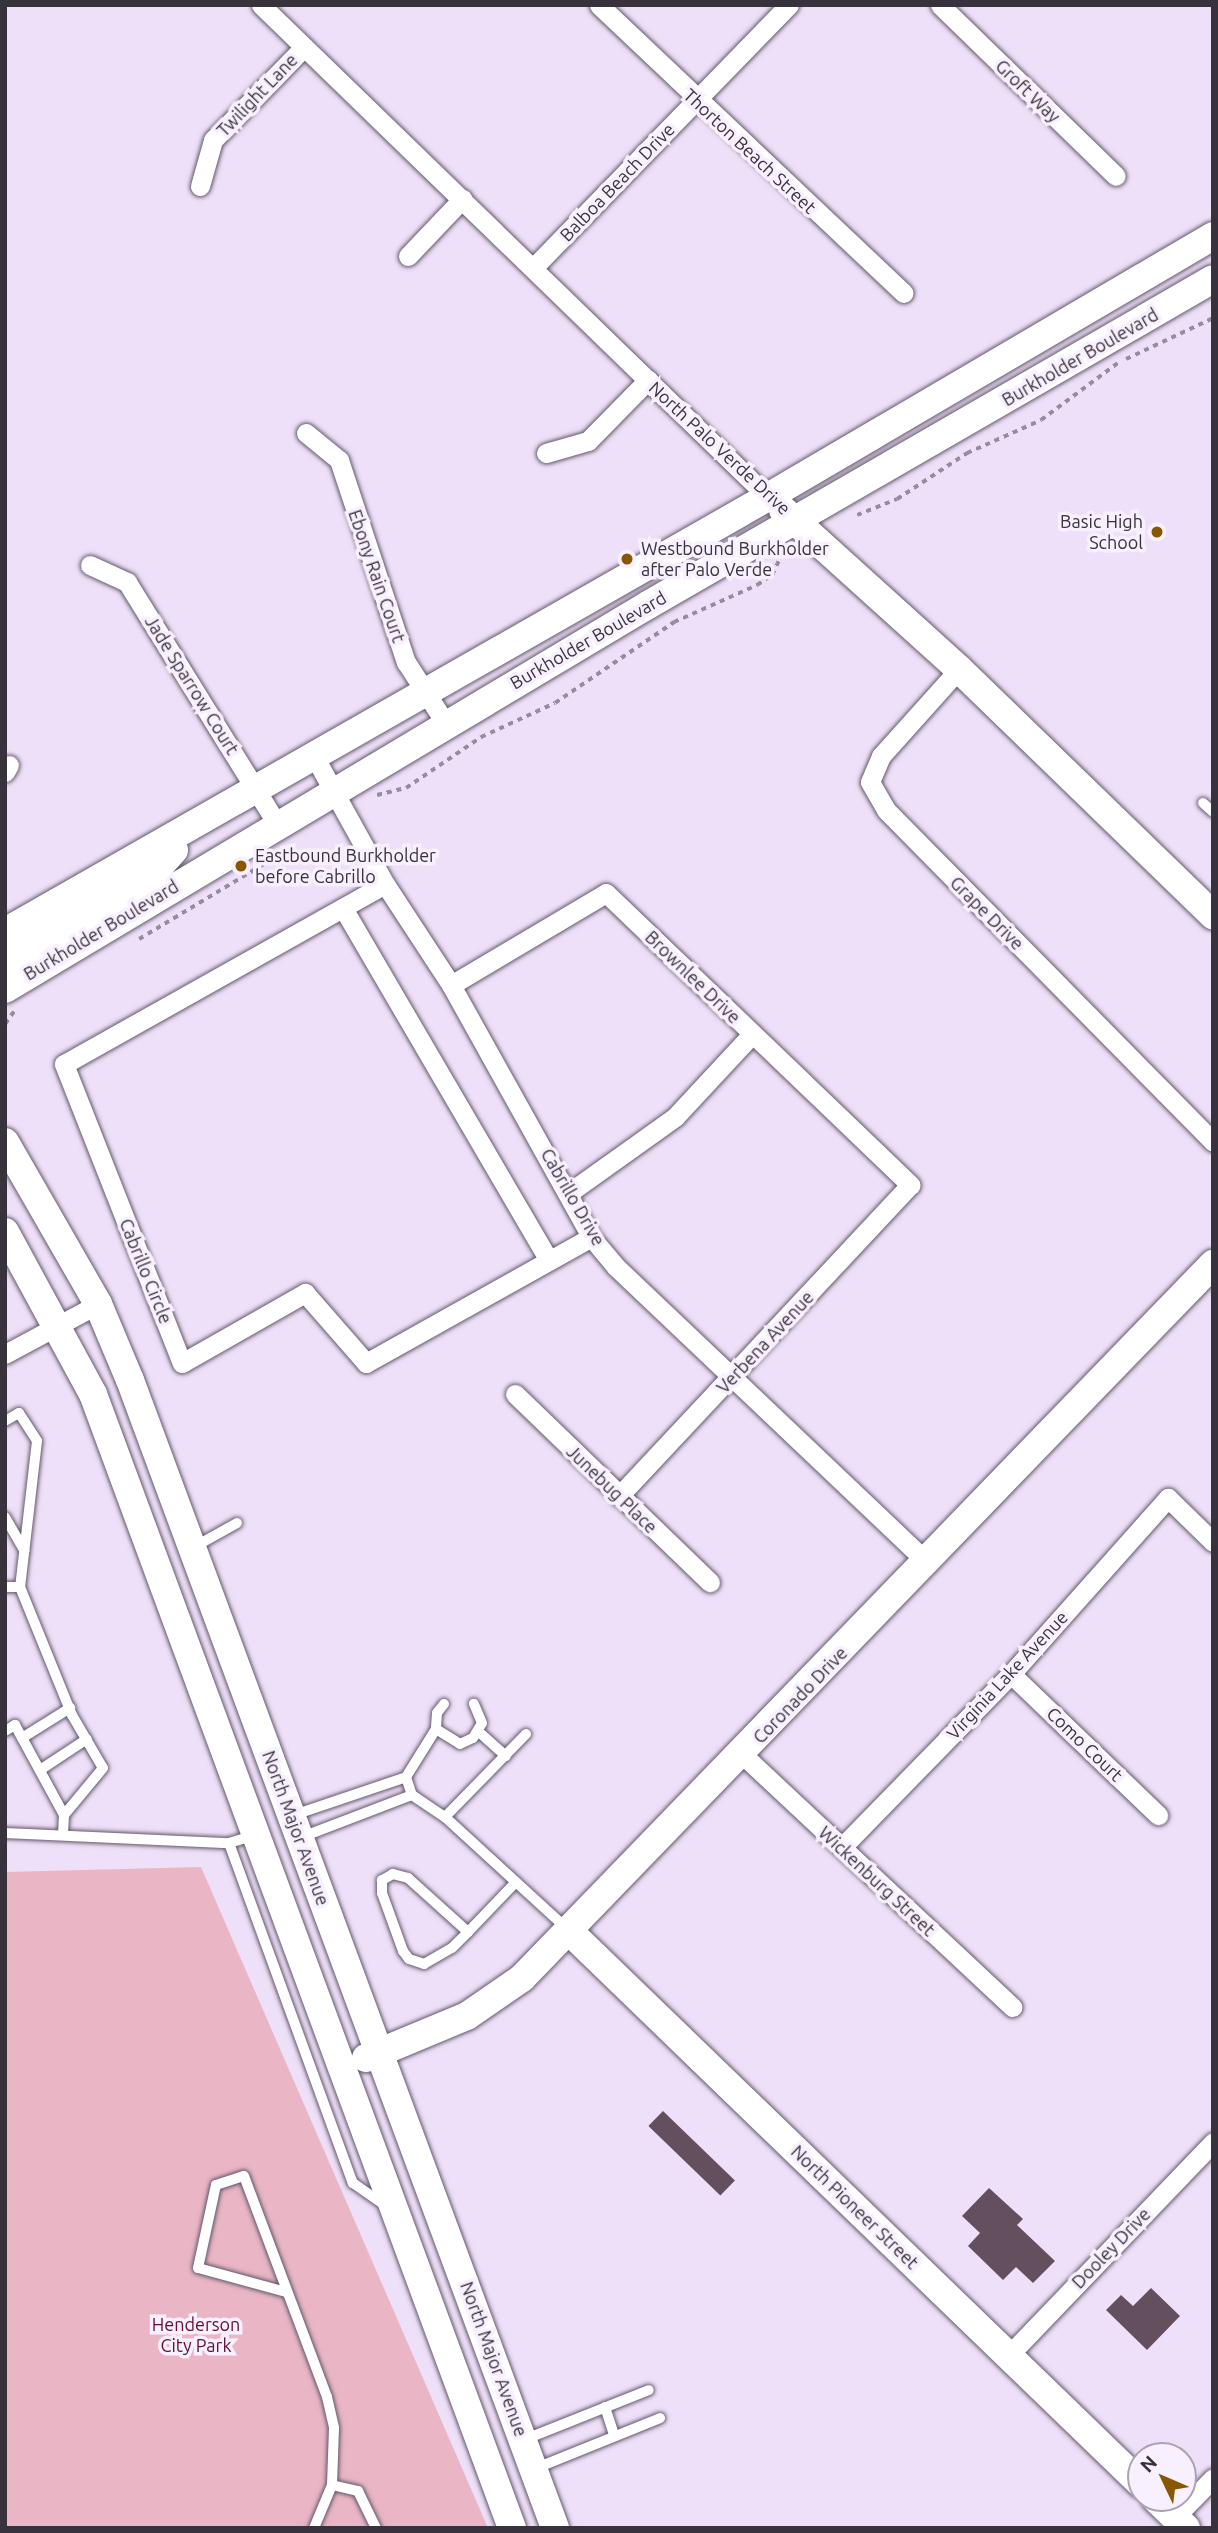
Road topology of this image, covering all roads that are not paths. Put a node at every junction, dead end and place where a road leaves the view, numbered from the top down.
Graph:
1 (261, 5) edge
2 (599, 5) edge
3 (789, 5) edge
4 (940, 5) edge
5 (304, 47) junction
6 (696, 101) junction
7 (1116, 176) dead end
8 (200, 186) dead end
9 (462, 199) junction
10 (1213, 236) edge
11 (408, 256) dead end
12 (533, 268) junction
13 (1213, 279) edge
14 (904, 293) dead end
15 (648, 380) junction
16 (306, 433) dead end
17 (546, 453) dead end
18 (768, 497) junction
19 (797, 521) junction
20 (90, 565) dead end
21 (959, 669) junction
22 (425, 691) junction
23 (446, 724) junction
24 (314, 756) junction
25 (257, 790) junction
26 (335, 790) junction
27 (1203, 803) dead end
28 (1213, 812) edge
29 (277, 824) junction
30 (194, 827) junction
31 (385, 884) junction
32 (343, 908) junction
33 (1213, 915) edge
34 (7, 930) edge
35 (5, 958) edge
36 (451, 985) junction
37 (5, 989) edge
38 (752, 1034) junction
39 (5, 1142) edge
40 (1213, 1142) edge
41 (5, 1164) edge
42 (910, 1185) joint
43 (570, 1192) junction
44 (44, 1214) junction
45 (5, 1232) edge
46 (591, 1237) junction
47 (548, 1259) junction
48 (5, 1262) edge
49 (1213, 1264) edge
50 (31, 1274) junction
51 (99, 1304) junction
52 (59, 1324) junction
53 (5, 1354) edge
54 (732, 1378) junction
55 (515, 1394) dead end
56 (5, 1421) edge
57 (619, 1496) junction
58 (5, 1517) edge
59 (237, 1523) dead end
60 (1213, 1542) edge
61 (192, 1548) junction
62 (26, 1551) junction
63 (927, 1562) junction
64 (710, 1583) dead end
65 (5, 1587) edge
66 (20, 1587) junction
67 (1011, 1674) junction
68 (444, 1704) dead end
69 (474, 1704) dead end
70 (70, 1708) junction
71 (436, 1729) junction
72 (5, 1731) edge
73 (479, 1732) junction
74 (526, 1734) dead end
75 (22, 1738) junction
76 (87, 1740) junction
77 (743, 1755) junction
78 (506, 1756) junction
79 (40, 1770) junction
80 (406, 1777) junction
81 (358, 1793) junction
82 (412, 1794) junction
83 (366, 1812) junction
84 (64, 1815) junction
85 (1158, 1815) dead end
86 (445, 1817) junction
87 (295, 1827) junction
88 (5, 1833) edge
89 (64, 1835) junction
90 (242, 1839) junction
91 (842, 1847) junction
92 (516, 1882) junction
93 (569, 1931) junction
94 (468, 1932) junction
95 (1012, 2007) dead end
96 (382, 2052) junction
97 (344, 2067) junction
98 (1213, 2142) edge
99 (397, 2211) junction
100 (286, 2292) junction
101 (1009, 2355) junction
102 (649, 2390) dead end
103 (605, 2407) junction
104 (660, 2418) dead end
105 (614, 2435) junction
106 (523, 2440) junction
107 (485, 2454) junction
108 (534, 2469) junction
109 (1127, 2470) edge
110 (1213, 2478) edge
111 (496, 2483) junction
112 (332, 2485) junction
113 (1172, 2514) edge
114 (314, 2528) edge
115 (376, 2528) edge
116 (512, 2528) edge
117 (555, 2528) edge

1 - 5 street, North Palo Verde Drive
2 - 6 street, Thorton Beach Street
3 - 6 street, Balboa Beach Drive
4 - 7 street, Groft Way
5 - 8 street, Twilight Lane
5 - 9 street, North Palo Verde Drive
6 - 12 street, Balboa Beach Drive
6 - 14 street, Thorton Beach Street
9 - 11 street
9 - 12 street, North Palo Verde Drive
10 - 18 street, Burkholder Boulevard
12 - 15 street, North Palo Verde Drive
13 - 19 street, Burkholder Boulevard
15 - 17 street
15 - 18 street, North Palo Verde Drive
16 - 22 street, Ebony Rain Court
18 - 19 street, North Palo Verde Drive
18 - 22 street, Burkholder Boulevard
19 - 21 street, North Palo Verde Drive
19 - 23 street, Burkholder Boulevard
20 - 25 street, Jade Sparrow Court
21 - 33 street, North Palo Verde Drive
21 - 40 street, Grape Drive
22 - 23 street, Ebony Rain Court
22 - 24 street, Burkholder Boulevard
23 - 26 street, Burkholder Boulevard
24 - 25 street, Burkholder Boulevard
24 - 26 street, Cabrillo Drive
25 - 29 street, Jade Sparrow Court
25 - 30 street, Burkholder Boulevard
26 - 29 street, Burkholder Boulevard
26 - 31 street, Cabrillo Drive
27 - 28 lane
29 - 37 street, Burkholder Boulevard
30 - 34 street, Burkholder Boulevard
30 - 35 street
31 - 32 street, Cabrillo Circle
31 - 36 street, Cabrillo Drive
32 - 47 street
32 - 47 street, Cabrillo Circle
36 - 38 street, Brownlee Drive
36 - 43 street, Cabrillo Drive
38 - 42 street, Brownlee Drive
38 - 43 street
39 - 44 street, North Major Avenue
41 - 44 street
42 - 54 street, Verbena Avenue
43 - 46 street, Cabrillo Drive
44 - 51 street, North Major Avenue
45 - 50 street
46 - 47 street, Cabrillo Circle
46 - 54 street, Cabrillo Drive
48 - 50 lane
49 - 63 street, Coronado Drive
50 - 52 street
51 - 52 street
51 - 61 street, North Major Avenue
52 - 53 street
52 - 90 street
54 - 57 street, Verbena Avenue
54 - 63 street, Cabrillo Drive
55 - 57 street, Junebug Place
56 - 62 lane
57 - 64 street, Junebug Place
58 - 62 lane
59 - 61 lane
60 - 67 street, Virginia Lake Avenue
61 - 87 street, North Major Avenue
62 - 66 lane
63 - 77 street, Coronado Drive
65 - 66 lane
66 - 70 lane
67 - 85 street, Como Court
67 - 91 street, Virginia Lake Avenue
68 - 71 lane
69 - 73 lane
70 - 75 lane
70 - 76 lane
71 - 73 lane
71 - 80 lane
72 - 75 lane
73 - 78 lane
74 - 78 lane
75 - 79 lane
76 - 79 lane
76 - 84 lane
77 - 91 street, Wickenburg Street
77 - 93 street, Coronado Drive
78 - 86 lane
79 - 84 lane
80 - 81 lane
80 - 82 lane
81 - 83 lane
81 - 87 lane
82 - 83 lane
82 - 86 lane
83 - 87 lane
84 - 89 lane
86 - 92 lane
87 - 90 street
87 - 96 street, North Major Avenue
88 - 89 lane
89 - 90 lane
90 - 97 street
90 - 99 lane
91 - 95 street, Wickenburg Street
92 - 93 lane
92 - 94 lane
93 - 96 street, Coronado Drive
93 - 101 street, North Pioneer Street
94 - 94 lane
96 - 97 street, Coronado Drive
96 - 106 street, North Major Avenue
97 - 99 street
98 - 101 street, Dooley Drive
99 - 107 street
100 - 100 lane
100 - 112 lane
101 - 109 street, North Pioneer Street
102 - 103 lane
103 - 105 lane
103 - 106 lane
104 - 105 lane
105 - 108 lane
106 - 107 street
106 - 108 street, North Major Avenue
107 - 111 street
108 - 111 street
108 - 117 street, North Major Avenue
110 - 113 street
111 - 116 street
112 - 114 lane
112 - 115 lane

